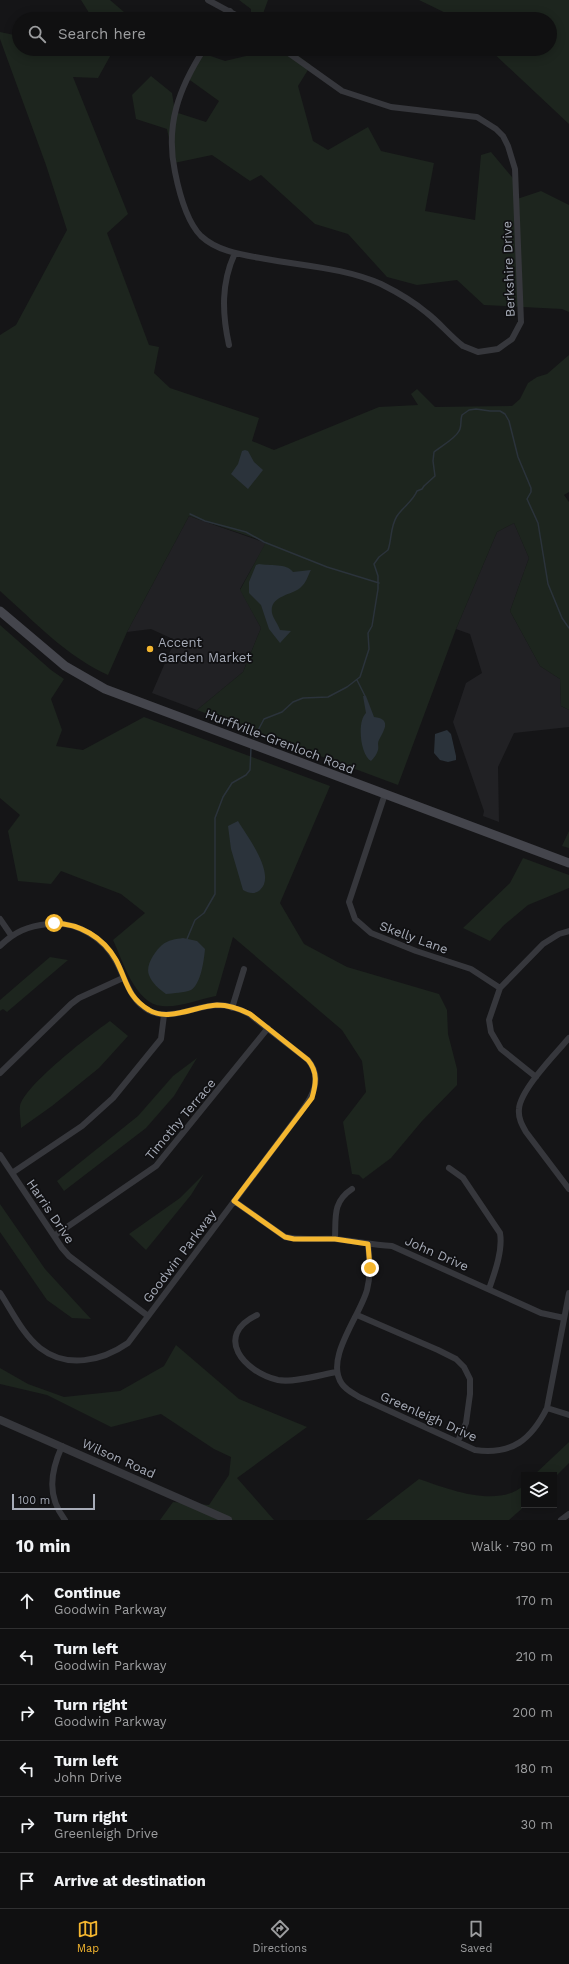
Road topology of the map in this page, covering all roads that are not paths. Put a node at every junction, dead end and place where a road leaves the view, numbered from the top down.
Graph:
1 (208, 0) edge
2 (230, 11) edge
3 (200, 56) edge
4 (293, 56) edge
5 (235, 253) junction
6 (229, 345) dead end
7 (0, 611) edge
8 (385, 794) junction
9 (569, 863) edge
10 (0, 919) edge
11 (569, 931) edge
12 (11, 935) junction
13 (0, 946) edge
14 (244, 969) dead end
15 (123, 978) junction
16 (500, 988) junction
17 (232, 1008) junction
18 (164, 1015) junction
19 (268, 1028) junction
20 (569, 1038) edge
21 (0, 1074) edge
22 (536, 1077) junction
23 (0, 1155) edge
24 (449, 1168) dead end
25 (12, 1173) junction
26 (352, 1189) dead end
27 (569, 1189) edge
28 (234, 1201) junction
29 (54, 1236) junction
30 (335, 1239) junction
31 (368, 1244) junction
32 (489, 1289) junction
33 (0, 1293) edge
34 (569, 1294) edge
35 (258, 1315) dead end
36 (357, 1315) junction
37 (148, 1316) junction
38 (564, 1318) junction
39 (336, 1372) junction
40 (547, 1408) junction
41 (569, 1415) edge
42 (0, 1420) edge
43 (458, 1441) junction
44 (62, 1446) junction
45 (569, 1514) edge
46 (65, 1520) edge
47 (228, 1520) edge
48 (562, 1520) edge

1 - 2 street
3 - 5 street, Berkshire Drive
4 - 5 street, Berkshire Drive
5 - 6 street
7 - 8 main road, Hurffville-Grenloch Road
8 - 9 main road, Hurffville-Grenloch Road
8 - 16 street, Skelly Lane
10 - 12 street
11 - 16 street
12 - 13 street
12 - 15 street
14 - 17 street
15 - 18 street
15 - 21 street
16 - 22 street
17 - 18 street, Goodwin Parkway
17 - 19 street, Goodwin Parkway
18 - 25 street
19 - 28 street, Goodwin Parkway
19 - 29 street, Timothy Terrace
20 - 22 street
22 - 27 street
23 - 25 street, Harris Drive
24 - 32 street
25 - 29 street, Harris Drive
26 - 30 street
28 - 30 street, John Drive
28 - 37 street, Goodwin Parkway
29 - 37 street, Harris Drive
30 - 31 street, John Drive
31 - 32 street, John Drive
31 - 36 street
32 - 38 street, John Drive
33 - 37 street, Goodwin Parkway
34 - 38 street, Greenleigh Drive
35 - 39 street
36 - 39 street
36 - 43 street
38 - 40 street, Greenleigh Drive
39 - 43 street, Greenleigh Drive
40 - 41 street
40 - 43 street, Greenleigh Drive
42 - 44 street, Wilson Road
44 - 46 street
44 - 47 street, Wilson Road
45 - 48 street

